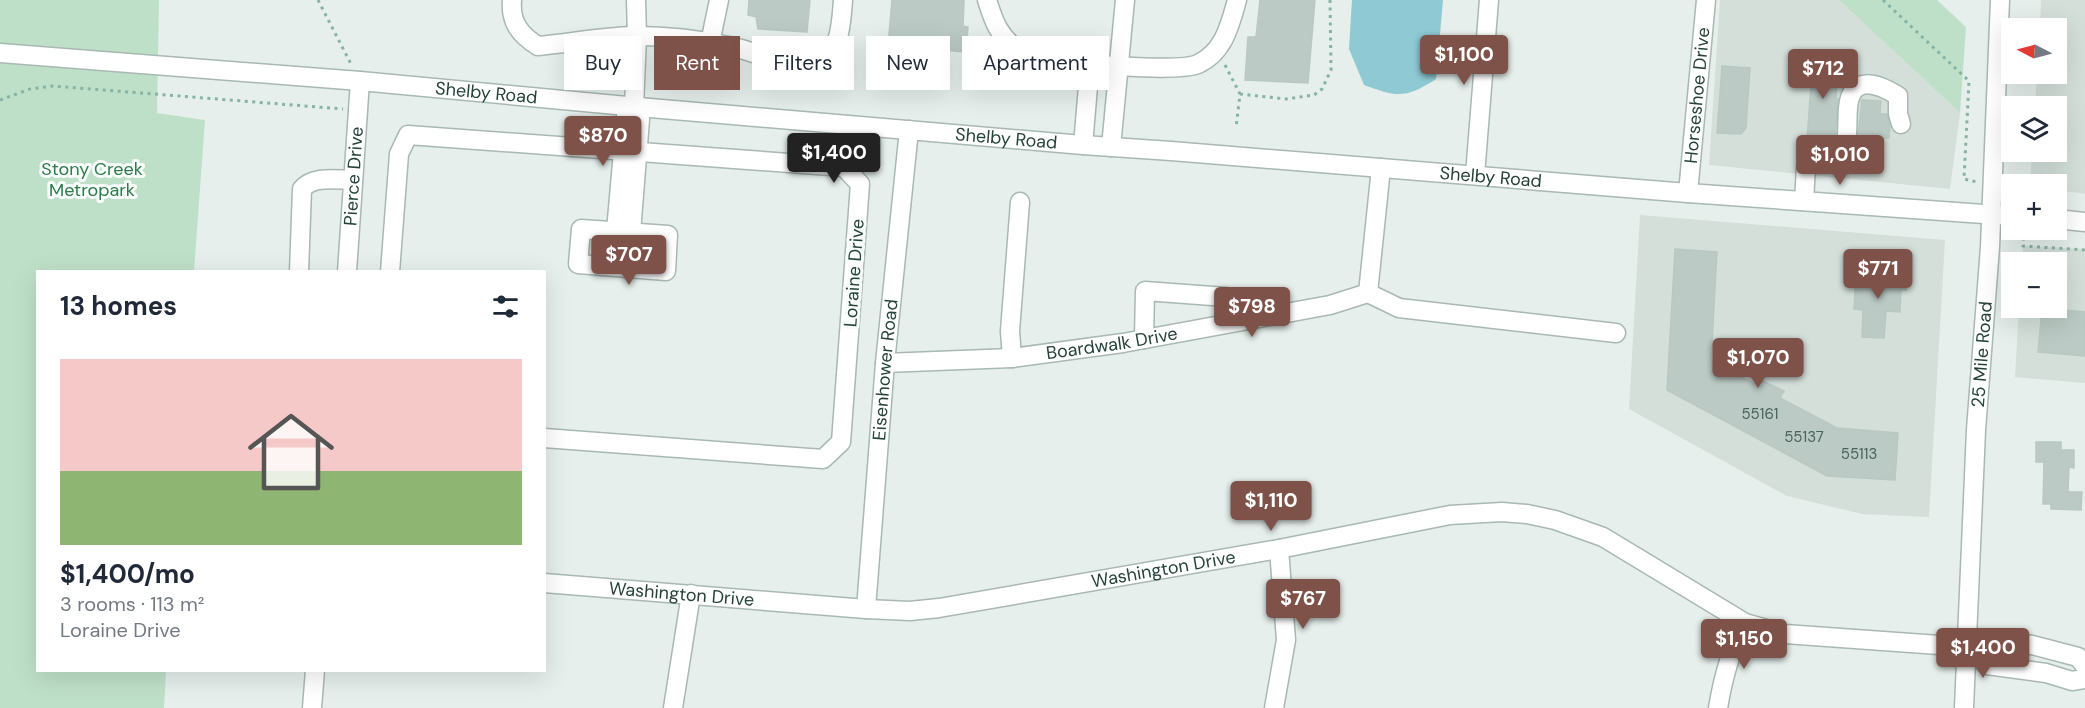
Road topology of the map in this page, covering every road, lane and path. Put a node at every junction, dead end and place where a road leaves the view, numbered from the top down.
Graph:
1 (318, 0) edge
2 (512, 0) edge
3 (636, 0) edge
4 (719, 0) edge
5 (843, 0) edge
6 (987, 0) edge
7 (1125, 0) edge
8 (1237, 0) edge
9 (1330, 0) edge
10 (1489, 0) edge
11 (1706, 0) edge
12 (1883, 0) edge
13 (2000, 0) edge
14 (637, 36) edge
15 (711, 36) edge
16 (1005, 36) edge
17 (564, 43) edge
18 (740, 49) edge
19 (1217, 50) junction
20 (0, 53) edge
21 (1109, 64) edge
22 (1118, 65) junction
23 (360, 81) junction
24 (635, 90) edge
25 (1088, 90) edge
26 (1240, 94) junction
27 (0, 100) edge
28 (634, 107) junction
29 (357, 110) junction
30 (1901, 124) dead end
31 (1236, 128) dead end
32 (909, 130) junction
33 (1083, 145) junction
34 (1111, 147) junction
35 (630, 150) junction
36 (1838, 154) dead end
37 (1806, 167) dead end
38 (1381, 168) junction
39 (1475, 175) junction
40 (353, 180) junction
41 (1992, 185) junction
42 (1688, 193) junction
43 (1804, 201) junction
44 (1020, 202) dead end
45 (1990, 214) junction
46 (2001, 215) edge
47 (2067, 220) edge
48 (2085, 222) edge
49 (624, 231) junction
50 (2023, 240) edge
51 (2085, 250) edge
52 (299, 270) edge
53 (347, 270) edge
54 (390, 270) edge
55 (1368, 293) junction
56 (1248, 320) junction
57 (1616, 333) dead end
58 (1144, 339) junction
59 (1012, 358) junction
60 (885, 363) junction
61 (546, 438) edge
62 (1279, 549) junction
63 (546, 583) edge
64 (690, 594) junction
65 (866, 609) junction
66 (1745, 623) junction
67 (1967, 647) junction
68 (2085, 666) edge
69 (315, 672) edge
70 (2085, 679) edge
71 (312, 708) edge
72 (673, 708) edge
73 (1274, 708) edge
74 (1718, 708) edge
75 (1964, 708) edge

1 - 23 path
2 - 17 street
3 - 14 street
4 - 15 street
5 - 18 street
6 - 16 street
7 - 22 street
8 - 19 street
9 - 26 path
10 - 39 street
11 - 42 street, Horseshoe Drive
12 - 41 path
13 - 41 street, 25 Mile Road
19 - 22 street
19 - 26 path
20 - 23 street, Shelby Road
21 - 22 street
22 - 34 street
23 - 28 street, Shelby Road
23 - 29 street, Pierce Drive
24 - 28 street
25 - 33 street
26 - 31 path
27 - 29 path
28 - 32 street, Shelby Road
28 - 35 street
29 - 40 street, Pierce Drive
30 - 36 street
32 - 33 street, Shelby Road
32 - 60 street, Eisenhower Road
33 - 34 street, Shelby Road
34 - 38 street, Shelby Road
35 - 49 street
35 - 54 street, Loraine Drive
35 - 61 street, Loraine Drive
37 - 43 street
38 - 39 street, Shelby Road
38 - 55 street
39 - 42 street, Shelby Road
40 - 52 street
40 - 53 street, Pierce Drive
41 - 45 street, 25 Mile Road
42 - 43 street, Shelby Road
43 - 45 street, Shelby Road
44 - 59 street
45 - 46 street, Shelby Road
45 - 67 street, 25 Mile Road
47 - 48 street
49 - 49 street
50 - 51 path
55 - 56 street, Boardwalk Drive
55 - 57 street
56 - 58 street, Boardwalk Drive
56 - 58 street
58 - 59 street, Boardwalk Drive
59 - 60 street, Boardwalk Drive
60 - 65 street, Eisenhower Road
62 - 65 street, Washington Drive
62 - 66 street, Washington Drive
62 - 73 street
63 - 64 street, Washington Drive
64 - 65 street, Washington Drive
64 - 72 street
66 - 67 street, Washington Drive
66 - 74 street
67 - 68 street, Washington Drive
67 - 70 street
67 - 75 street, 25 Mile Road
69 - 71 street

